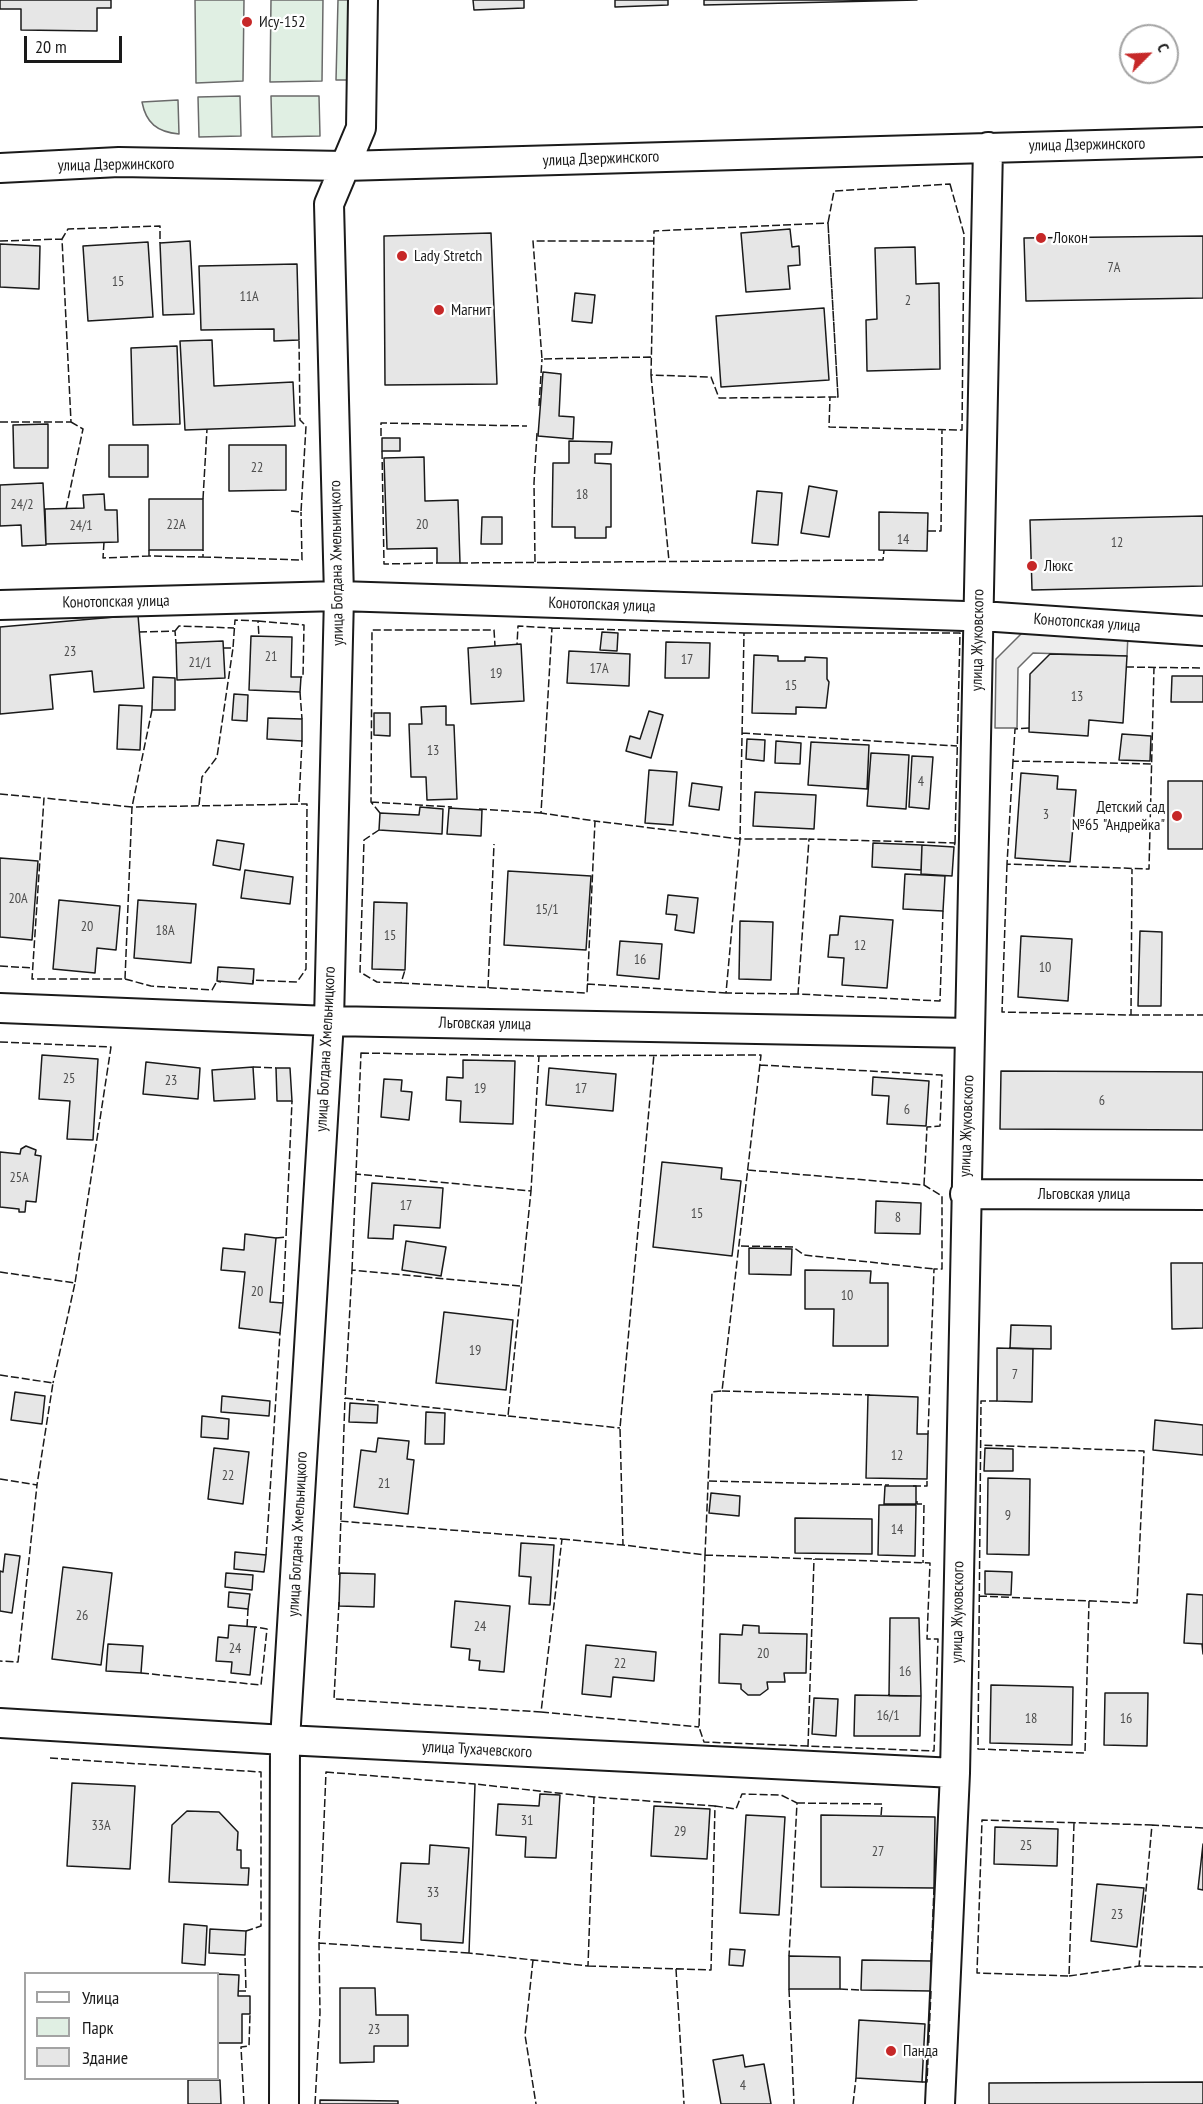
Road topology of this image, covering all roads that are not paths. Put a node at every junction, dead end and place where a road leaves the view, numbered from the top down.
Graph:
1 (363, 0) edge
2 (1203, 142) edge
3 (988, 147) junction
4 (345, 166) junction
5 (0, 168) edge
6 (339, 596) junction
7 (0, 605) edge
8 (978, 617) junction
9 (1203, 631) edge
10 (0, 1008) edge
11 (329, 1021) junction
12 (970, 1033) junction
13 (965, 1194) junction
14 (1203, 1195) edge
15 (0, 1723) edge
16 (285, 1740) junction
17 (955, 1773) junction
18 (284, 2104) edge
19 (940, 2104) edge

1 - 4 street, улица Богдана Хмельницкого
2 - 3 street, улица Дзержинского
3 - 4 street, улица Дзержинского
3 - 8 street, улица Жуковского
4 - 5 street, улица Дзержинского
4 - 6 street, улица Богдана Хмельницкого
6 - 7 street, Конотопская улица
6 - 8 street, Конотопская улица
6 - 11 street, улица Богдана Хмельницкого
8 - 9 street, Конотопская улица
8 - 12 street, улица Жуковского
10 - 11 street, Льговская улица
11 - 12 street, Льговская улица
11 - 16 street, улица Богдана Хмельницкого
12 - 13 street, улица Жуковского
13 - 14 street, Льговская улица
13 - 17 street, улица Жуковского
15 - 16 street, улица Тухачевского
16 - 17 street, улица Тухачевского
16 - 18 street, улица Богдана Хмельницкого
17 - 19 street, улица Жуковского

